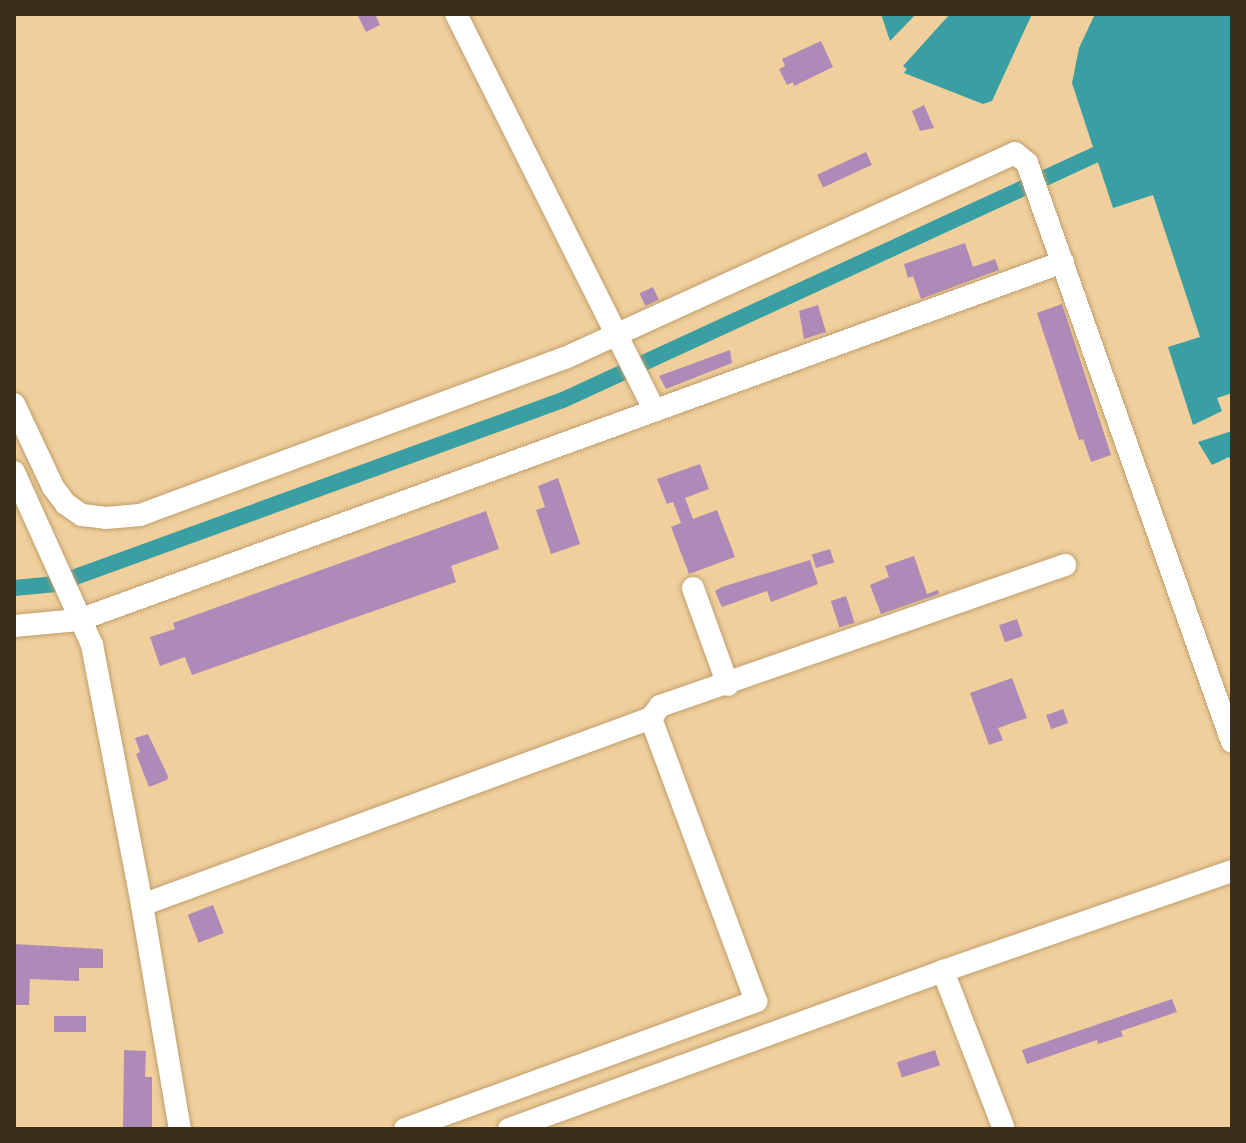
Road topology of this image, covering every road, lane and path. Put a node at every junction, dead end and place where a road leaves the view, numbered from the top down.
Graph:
1 (456, 14) edge
2 (1063, 262) junction
3 (620, 342) junction
4 (14, 404) edge
5 (653, 406) junction
6 (14, 472) edge
7 (1065, 565) dead end
8 (693, 588) dead end
9 (75, 612) junction
10 (14, 626) edge
11 (728, 685) junction
12 (651, 718) junction
13 (1232, 742) edge
14 (1232, 871) edge
15 (142, 905) junction
16 (943, 971) junction
17 (180, 1129) edge
18 (405, 1129) edge
19 (509, 1129) edge
20 (1004, 1129) edge

1 - 3 lane
2 - 3 lane
2 - 5 lane
2 - 13 lane
3 - 4 lane
3 - 5 lane
5 - 9 lane
6 - 9 lane
7 - 11 lane
8 - 11 lane
9 - 10 lane
9 - 15 lane
11 - 12 lane
12 - 15 lane
12 - 18 lane
14 - 16 lane
15 - 17 lane
16 - 19 lane
16 - 20 lane

